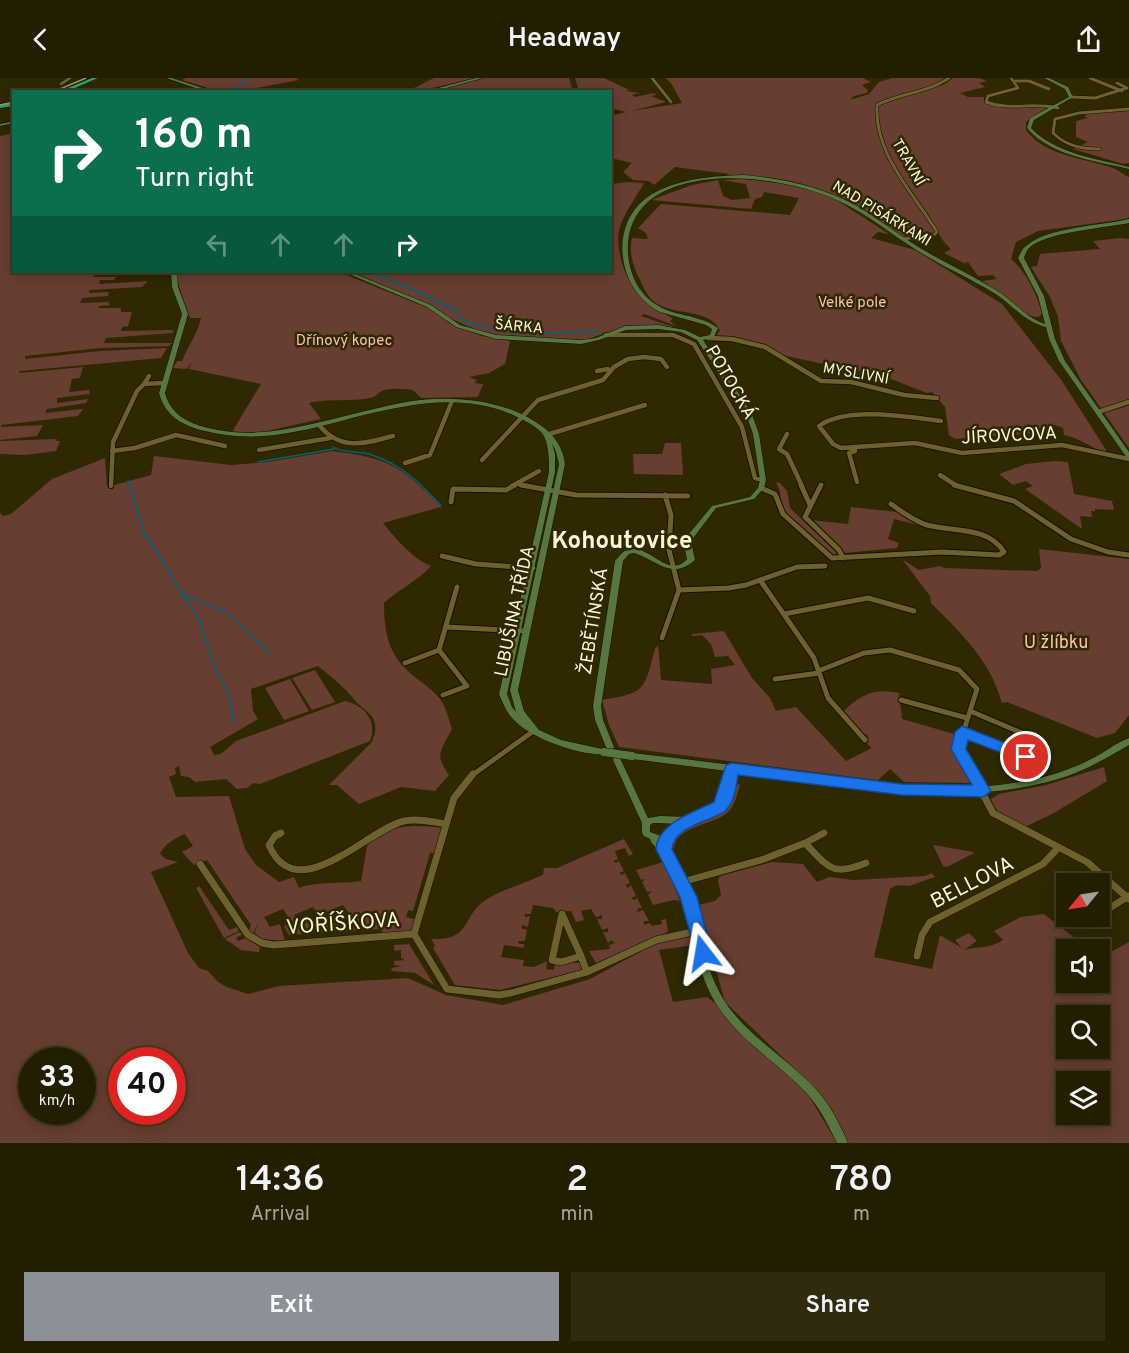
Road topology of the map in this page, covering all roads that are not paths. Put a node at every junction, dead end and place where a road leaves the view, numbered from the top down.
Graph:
1 (59, 78) edge
2 (70, 78) edge
3 (91, 78) edge
4 (100, 78) edge
5 (169, 78) edge
6 (481, 78) edge
7 (652, 78) edge
8 (949, 78) edge
9 (1047, 78) edge
10 (1090, 78) edge
11 (1013, 80) edge
12 (1117, 83) dead end
13 (62, 89) edge
14 (1049, 89) dead end
15 (200, 90) edge
16 (434, 90) edge
17 (1122, 91) junction
18 (1073, 97) junction
19 (671, 102) dead end
20 (1057, 107) junction
21 (1129, 109) edge
22 (1073, 147) junction
23 (1100, 148) dead end
24 (1067, 150) junction
25 (1128, 166) edge
26 (1129, 221) edge
27 (903, 239) junction
28 (174, 273) edge
29 (348, 273) edge
30 (1023, 316) junction
31 (1046, 317) junction
32 (1048, 326) junction
33 (606, 335) junction
34 (708, 338) junction
35 (699, 339) junction
36 (1053, 341) junction
37 (668, 367) dead end
38 (608, 369) junction
39 (597, 371) dead end
40 (149, 376) dead end
41 (164, 383) junction
42 (144, 384) junction
43 (937, 398) dead end
44 (452, 401) junction
45 (1129, 402) edge
46 (645, 405) dead end
47 (1098, 412) junction
48 (522, 416) junction
49 (941, 421) dead end
50 (319, 424) junction
51 (787, 434) dead end
52 (393, 435) dead end
53 (546, 435) junction
54 (330, 438) junction
55 (225, 446) dead end
56 (855, 447) junction
57 (259, 450) dead end
58 (112, 451) junction
59 (1129, 458) edge
60 (482, 459) dead end
61 (405, 463) dead end
62 (539, 471) dead end
63 (940, 475) dead end
64 (857, 482) dead end
65 (519, 484) junction
66 (762, 484) junction
67 (821, 485) dead end
68 (111, 486) dead end
69 (547, 491) junction
70 (557, 491) junction
71 (665, 495) junction
72 (688, 496) dead end
73 (452, 502) dead end
74 (891, 504) dead end
75 (810, 505) junction
76 (1129, 555) edge
77 (442, 556) dead end
78 (843, 558) junction
79 (825, 566) dead end
80 (530, 568) junction
81 (540, 568) junction
82 (675, 568) junction
83 (760, 580) junction
84 (457, 587) dead end
85 (679, 590) junction
86 (914, 611) dead end
87 (784, 614) junction
88 (446, 627) junction
89 (516, 631) junction
90 (526, 631) junction
91 (662, 638) dead end
92 (439, 650) junction
93 (405, 663) dead end
94 (818, 672) junction
95 (775, 679) dead end
96 (442, 695) dead end
97 (901, 700) dead end
98 (970, 711) junction
99 (967, 718) junction
100 (535, 730) junction
101 (962, 732) junction
102 (1035, 739) dead end
103 (865, 740) dead end
104 (1129, 741) edge
105 (607, 750) junction
106 (1026, 757) dead end
107 (617, 760) dead end
108 (732, 768) junction
109 (983, 791) junction
110 (638, 803) junction
111 (656, 819) junction
112 (694, 819) junction
113 (667, 822) junction
114 (646, 823) junction
115 (446, 824) junction
116 (281, 833) dead end
117 (824, 833) dead end
118 (669, 835) junction
119 (654, 840) junction
120 (805, 843) junction
121 (1058, 848) junction
122 (664, 849) junction
123 (866, 863) dead end
124 (200, 864) dead end
125 (682, 882) junction
126 (1128, 898) edge
127 (1110, 908) edge
128 (697, 931) junction
129 (414, 934) junction
130 (580, 956) junction
131 (917, 956) dead end
132 (587, 972) junction
133 (843, 1143) edge

1 - 13 street
2 - 13 street
3 - 13 highway
4 - 13 highway
5 - 15 street
6 - 16 street
7 - 19 street
8 - 27 street, TRAVNÍ
9 - 18 street
10 - 17 street
11 - 14 street
11 - 20 street
12 - 17 street
17 - 18 street
18 - 20 street
20 - 24 street
21 - 22 street
22 - 23 street
22 - 24 street
24 - 25 street
26 - 31 street
27 - 30 street, NAD PISÁRKAMI
27 - 34 street, NAD PISÁRKAMI
28 - 41 street
29 - 33 street, ŠÁRKA
30 - 31 street
30 - 32 street, NAD PISÁRKAMI
30 - 36 street
31 - 32 street
32 - 36 street
33 - 35 street, ŠÁRKA
33 - 66 street, POTOCKÁ
34 - 35 street
34 - 43 street, MYSLIVNÍ
35 - 66 street
36 - 47 street
37 - 38 street
38 - 39 street
38 - 48 street
40 - 42 street
41 - 42 street
41 - 50 street, LIBUŠINA TŘÍDA
42 - 58 street
44 - 48 street, LIBUŠINA TŘÍDA
44 - 50 street, LIBUŠINA TŘÍDA
44 - 61 street
45 - 47 street
46 - 53 street
47 - 59 street
48 - 53 street, LIBUŠINA TŘÍDA
48 - 60 street
49 - 56 street, JÍROVCOVA
50 - 54 street
51 - 75 street
52 - 54 street
53 - 69 street, LIBUŠINA TŘÍDA
53 - 70 street, LIBUŠINA TŘÍDA
54 - 57 street
55 - 58 street
56 - 59 street, JÍROVCOVA
56 - 64 street
58 - 68 street
62 - 65 street
63 - 76 street
65 - 69 street
65 - 73 street
66 - 78 street
66 - 82 street
67 - 75 street
69 - 70 street
69 - 80 street, LIBUŠINA TŘÍDA
70 - 71 street
70 - 81 street, LIBUŠINA TŘÍDA
71 - 72 street
71 - 82 street
74 - 78 street
75 - 78 street
77 - 80 street
79 - 83 street
80 - 81 street
80 - 89 street, LIBUŠINA TŘÍDA
81 - 90 street, LIBUŠINA TŘÍDA
82 - 85 street
82 - 105 street, ŽEBĚTÍNSKÁ
83 - 85 street
83 - 87 street
84 - 88 street
85 - 91 street
86 - 87 street
87 - 94 street
88 - 89 street
88 - 92 street
89 - 90 street
89 - 100 street, LIBUŠINA TŘÍDA
90 - 100 street, LIBUŠINA TŘÍDA
92 - 93 street
92 - 96 street
94 - 95 street
94 - 98 street
94 - 103 street
97 - 99 street
98 - 99 street
98 - 102 street
99 - 101 street
100 - 105 street
100 - 115 street, VOŘÍŠKOVA
101 - 106 street
101 - 109 street
104 - 109 street
105 - 108 street, bridge
107 - 110 street
108 - 109 street
108 - 112 street
109 - 121 street
110 - 111 street
110 - 114 street
111 - 113 street
111 - 114 street
112 - 113 street
112 - 118 street
113 - 118 street
114 - 119 street
115 - 116 street
115 - 129 street, VOŘÍŠKOVA
117 - 120 street
118 - 119 street
118 - 122 street
119 - 122 street
120 - 123 street
120 - 125 street
121 - 126 street
121 - 131 street, BELLOVA
122 - 125 street
124 - 129 street, VOŘÍŠKOVA
125 - 128 street
126 - 127 street
128 - 132 street
128 - 133 street
129 - 132 street
130 - 130 street
130 - 132 street

